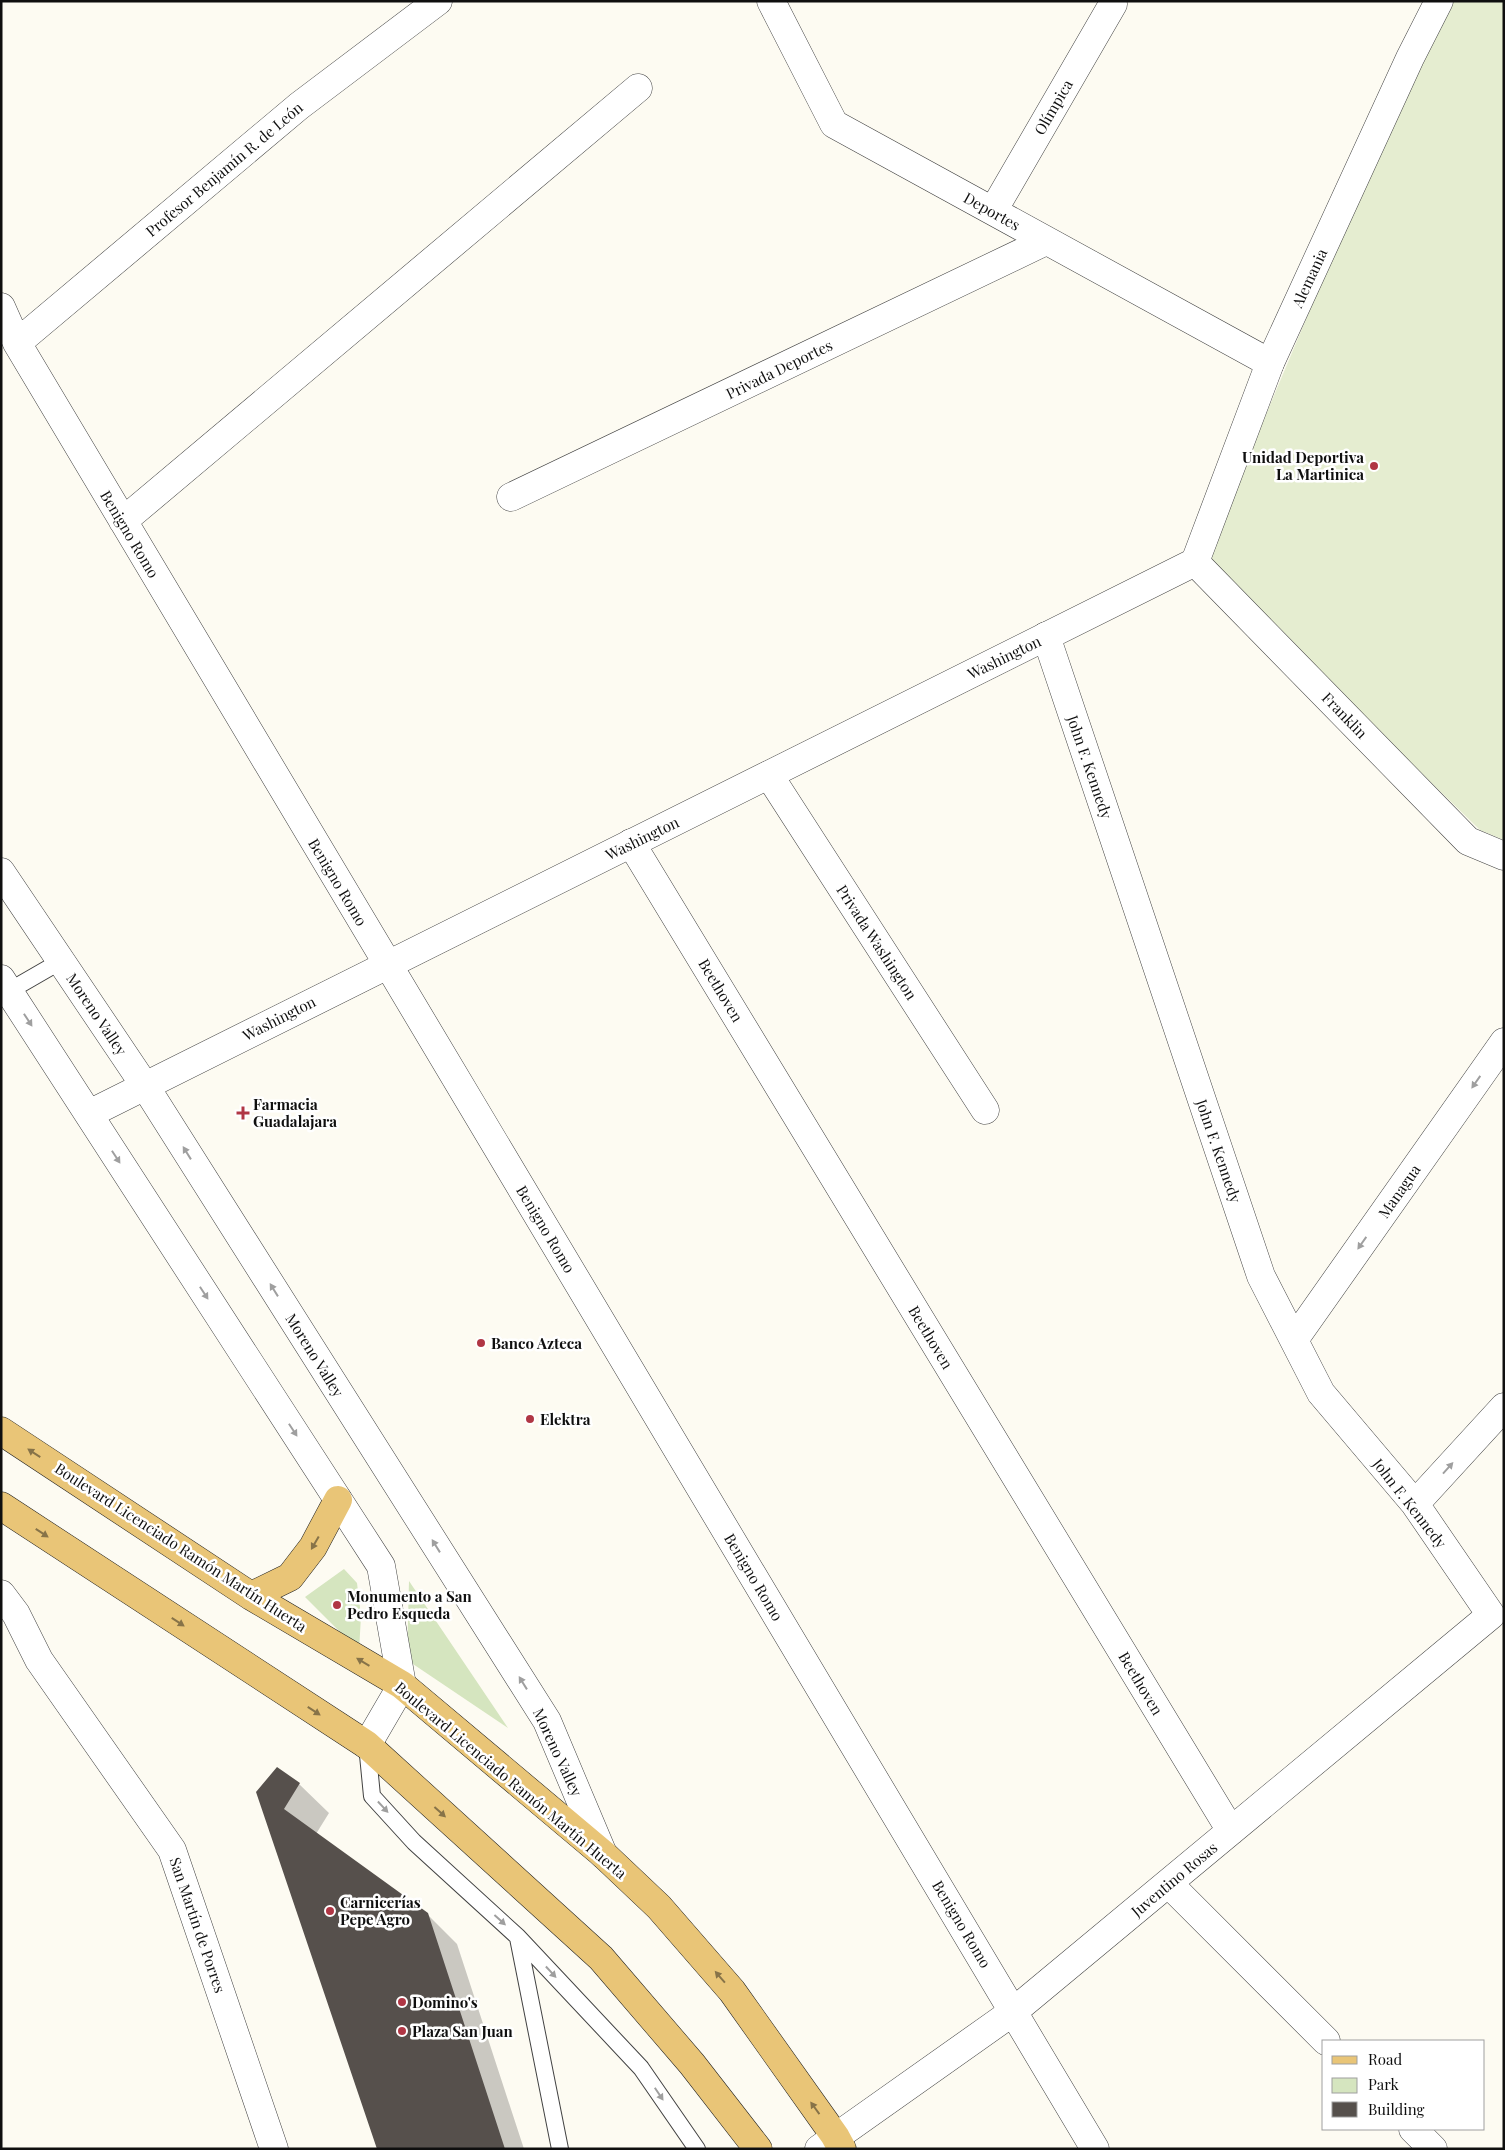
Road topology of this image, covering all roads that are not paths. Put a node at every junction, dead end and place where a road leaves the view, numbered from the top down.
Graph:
1 (438, 1) edge
2 (771, 1) edge
3 (1438, 1) edge
4 (1113, 4) dead end
5 (638, 88) dead end
6 (993, 211) junction
7 (1046, 241) junction
8 (1, 307) edge
9 (17, 343) junction
10 (1270, 363) junction
11 (511, 497) dead end
12 (123, 521) junction
13 (1195, 562) junction
14 (1046, 636) junction
15 (769, 775) junction
16 (632, 843) junction
17 (1504, 856) edge
18 (1, 872) edge
19 (61, 961) junction
20 (387, 964) junction
21 (4, 990) edge
22 (1504, 1042) edge
23 (145, 1086) junction
24 (985, 1110) dead end
25 (88, 1114) junction
26 (1294, 1340) junction
27 (1504, 1407) edge
28 (1, 1431) edge
29 (338, 1500) junction
30 (1415, 1504) junction
31 (1, 1506) edge
32 (251, 1596) junction
33 (6, 1612) edge
34 (1498, 1617) edge
35 (402, 1685) junction
36 (367, 1745) junction
37 (1231, 1831) junction
38 (603, 1854) junction
39 (1169, 1884) junction
40 (518, 1936) junction
41 (1014, 2011) junction
42 (1325, 2040) edge
43 (1414, 2130) edge
44 (832, 2145) edge
45 (274, 2149) edge
46 (560, 2149) edge
47 (697, 2149) edge
48 (758, 2149) edge
49 (1094, 2149) edge
50 (1433, 2149) edge

1 - 9 street, Profesor Benjamín R. de León
2 - 6 street, Deportes
3 - 10 street, Alemania
4 - 6 street, Olímpica
5 - 12 street
6 - 7 street, Deportes
7 - 10 street, Deportes
7 - 11 street, Privada Deportes
8 - 9 street, Benigno Romo
9 - 12 street, Benigno Romo
10 - 13 street, Alemania
12 - 20 street, Benigno Romo
13 - 14 street, Washington
13 - 17 street, Franklin
14 - 15 street, Washington
14 - 26 street, John F. Kennedy
15 - 16 street, Washington
15 - 24 street, Privada Washington
16 - 20 street, Washington
16 - 37 street, Beethoven
18 - 19 street, Moreno Valley
19 - 21 lane
19 - 23 street, Moreno Valley
20 - 23 street, Washington
20 - 41 street, Benigno Romo
21 -> 25 street
22 -> 26 street, Managua
23 - 25 street, Washington
38 -> 23 street, Moreno Valley
25 -> 29 street
26 - 30 street, John F. Kennedy
30 -> 27 street
32 -> 28 main road, Boulevard Licenciado Ramón Martín Huerta
29 -> 32 main road
29 - 35 street
30 - 34 street, John F. Kennedy
31 -> 36 main road
35 -> 32 main road, Boulevard Licenciado Ramón Martín Huerta
33 - 45 street, San Martín de Porres
34 - 37 street, Juventino Rosas
35 - 36 street
35 - 38 main road, Boulevard Licenciado Ramón Martín Huerta
36 -> 40 lane
36 -> 48 main road
37 - 39 street, Juventino Rosas
44 -> 38 main road, Boulevard Licenciado Ramón Martín Huerta
39 - 41 street, Juventino Rosas
39 - 42 street
40 - 46 lane
40 -> 47 lane
41 - 44 street, Juventino Rosas
41 - 49 street, Benigno Romo
43 - 50 street

